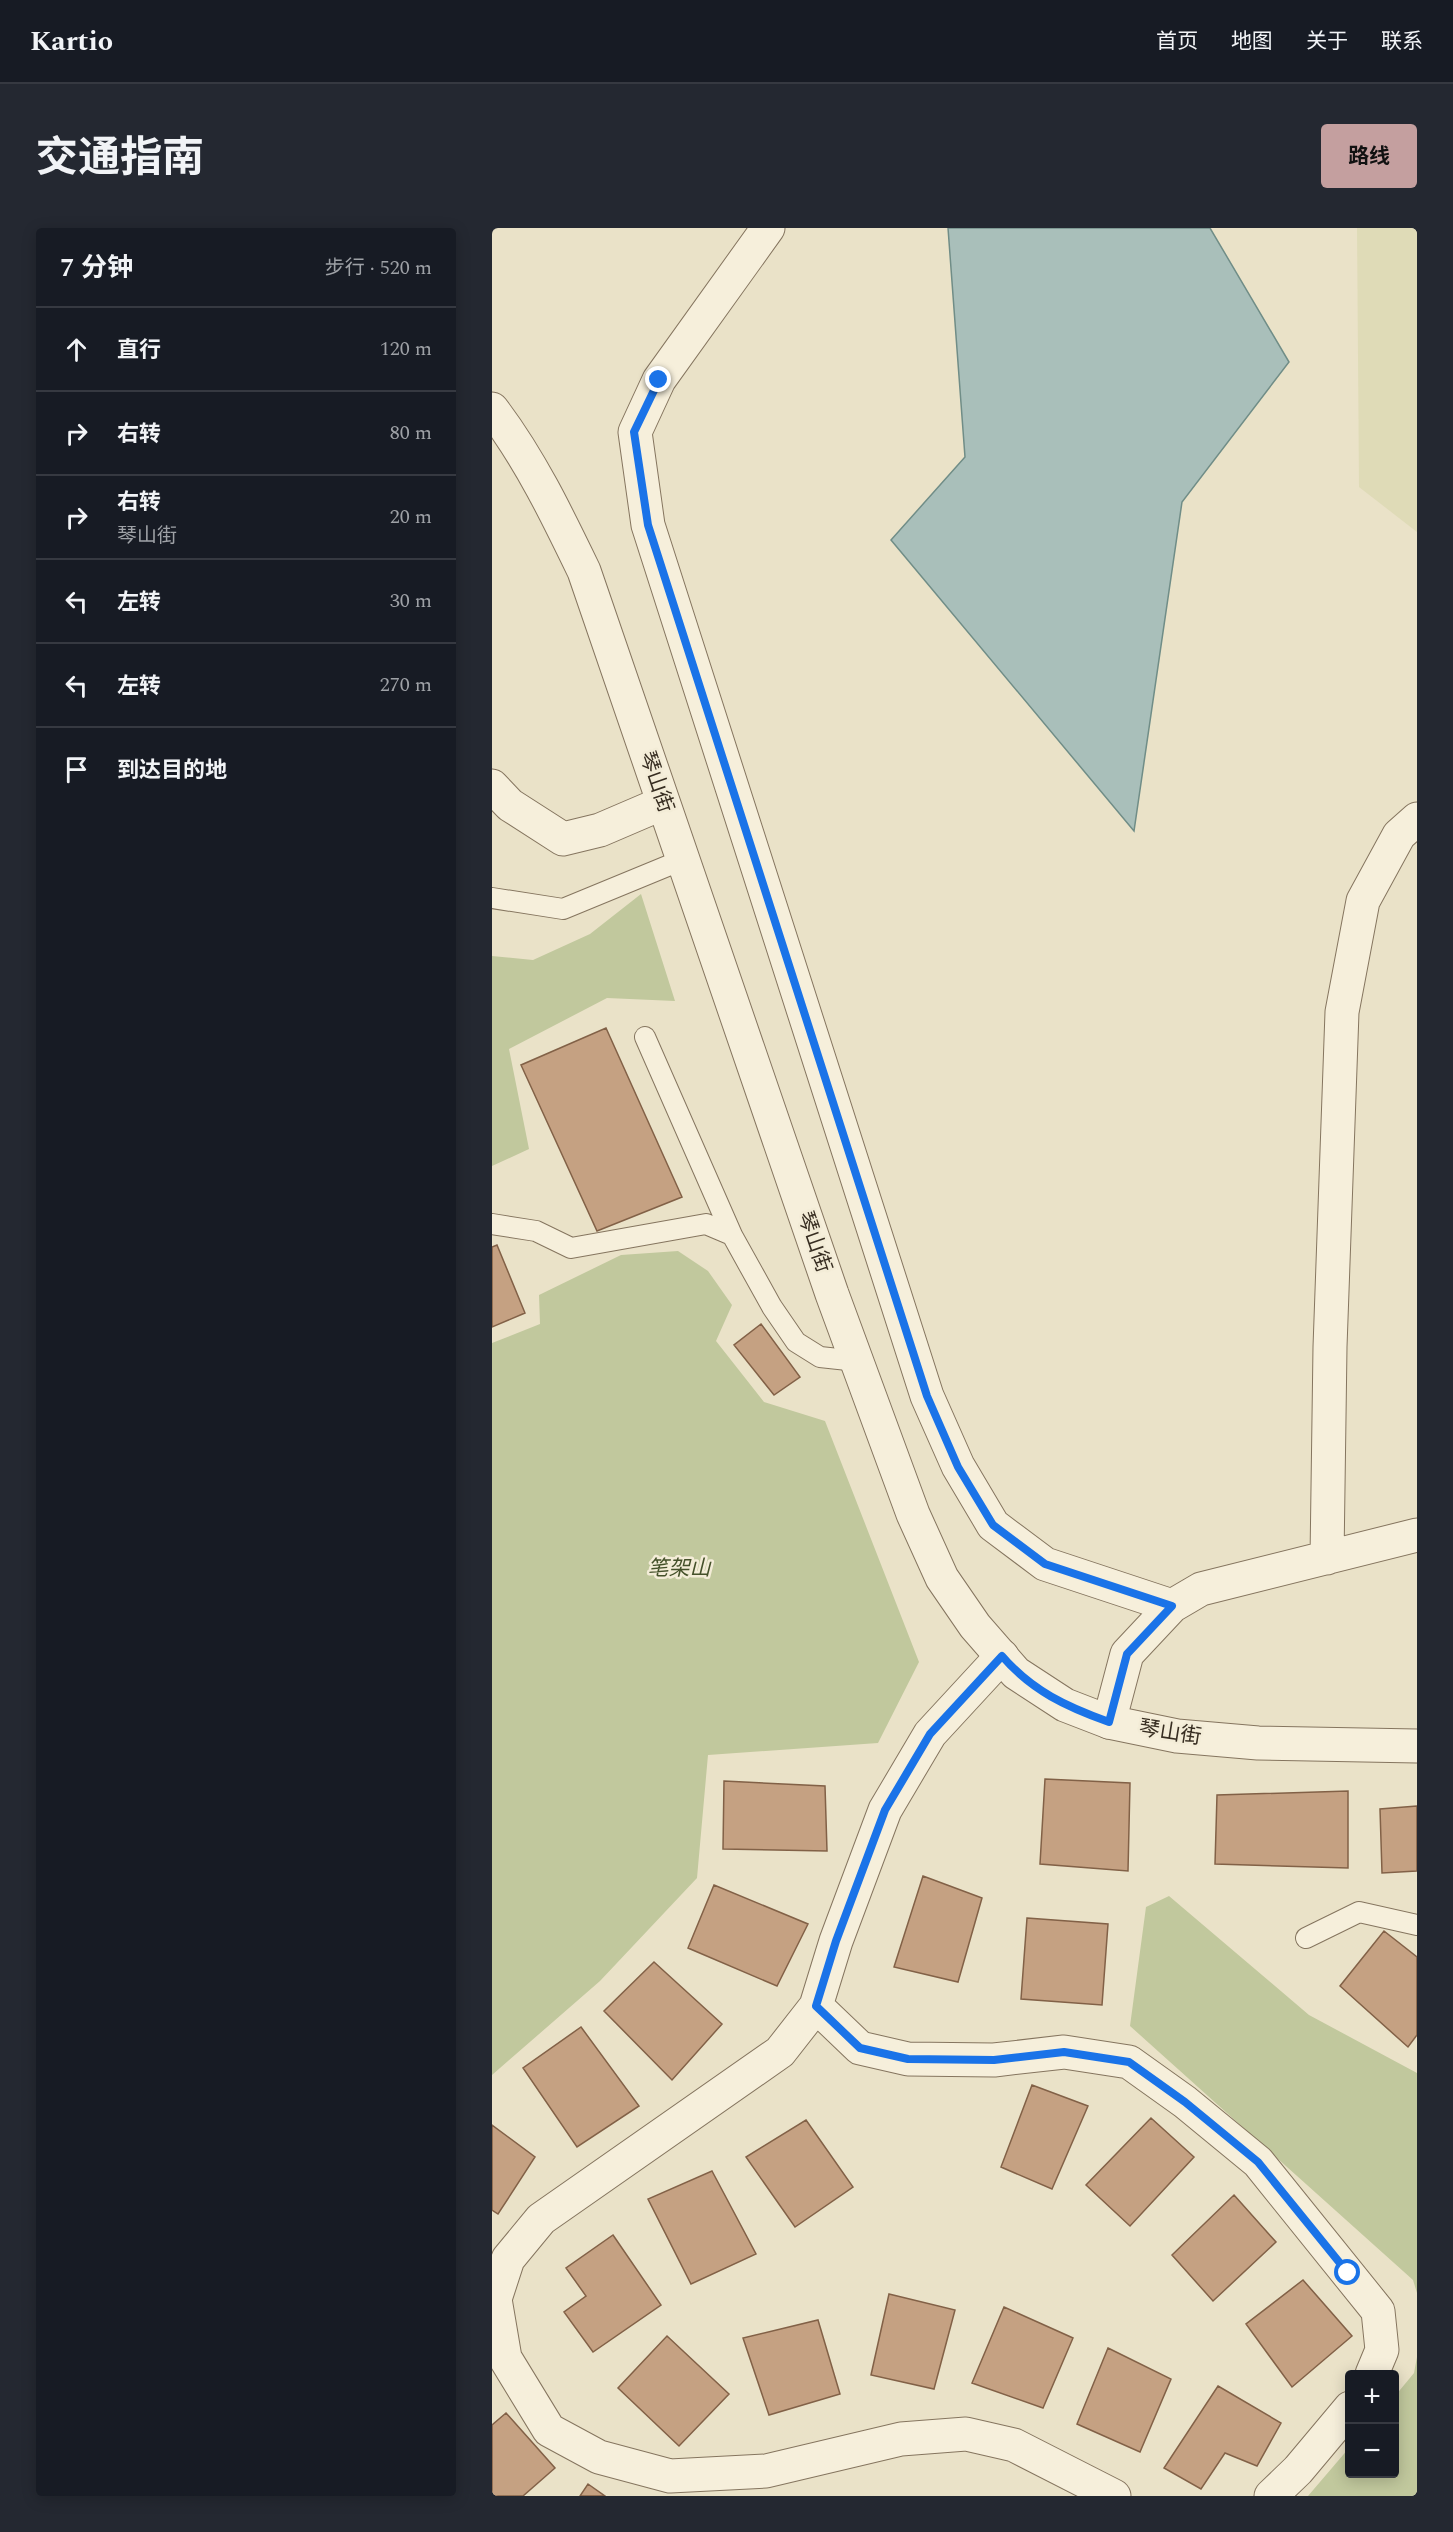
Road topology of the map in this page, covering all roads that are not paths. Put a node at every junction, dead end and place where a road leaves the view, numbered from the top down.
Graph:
1 (768, 228) edge
2 (492, 409) edge
3 (492, 786) edge
4 (663, 803) junction
5 (1417, 819) edge
6 (682, 860) junction
7 (492, 898) edge
8 (645, 1037) dead end
9 (492, 1224) edge
10 (732, 1235) junction
11 (857, 1361) junction
12 (1417, 1535) edge
13 (1327, 1558) junction
14 (1172, 1606) junction
15 (1002, 1656) junction
16 (1109, 1722) junction
17 (1417, 1746) edge
18 (1417, 1925) edge
19 (1306, 1938) dead end
20 (816, 2006) junction
21 (1374, 2370) edge
22 (1345, 2414) edge
23 (1114, 2496) edge
24 (1271, 2496) edge

1 - 14 street
2 - 4 street, 琴山街
3 - 4 street
4 - 6 street, 琴山街
5 - 13 street
6 - 7 lane
6 - 11 street, 琴山街
8 - 10 lane
9 - 10 lane
10 - 11 lane
11 - 15 street, 琴山街
12 - 13 street
13 - 14 street
14 - 16 street
15 - 16 street, 琴山街
15 - 20 street
16 - 17 street, 琴山街
18 - 19 lane
20 - 21 street
20 - 23 street
22 - 24 street

